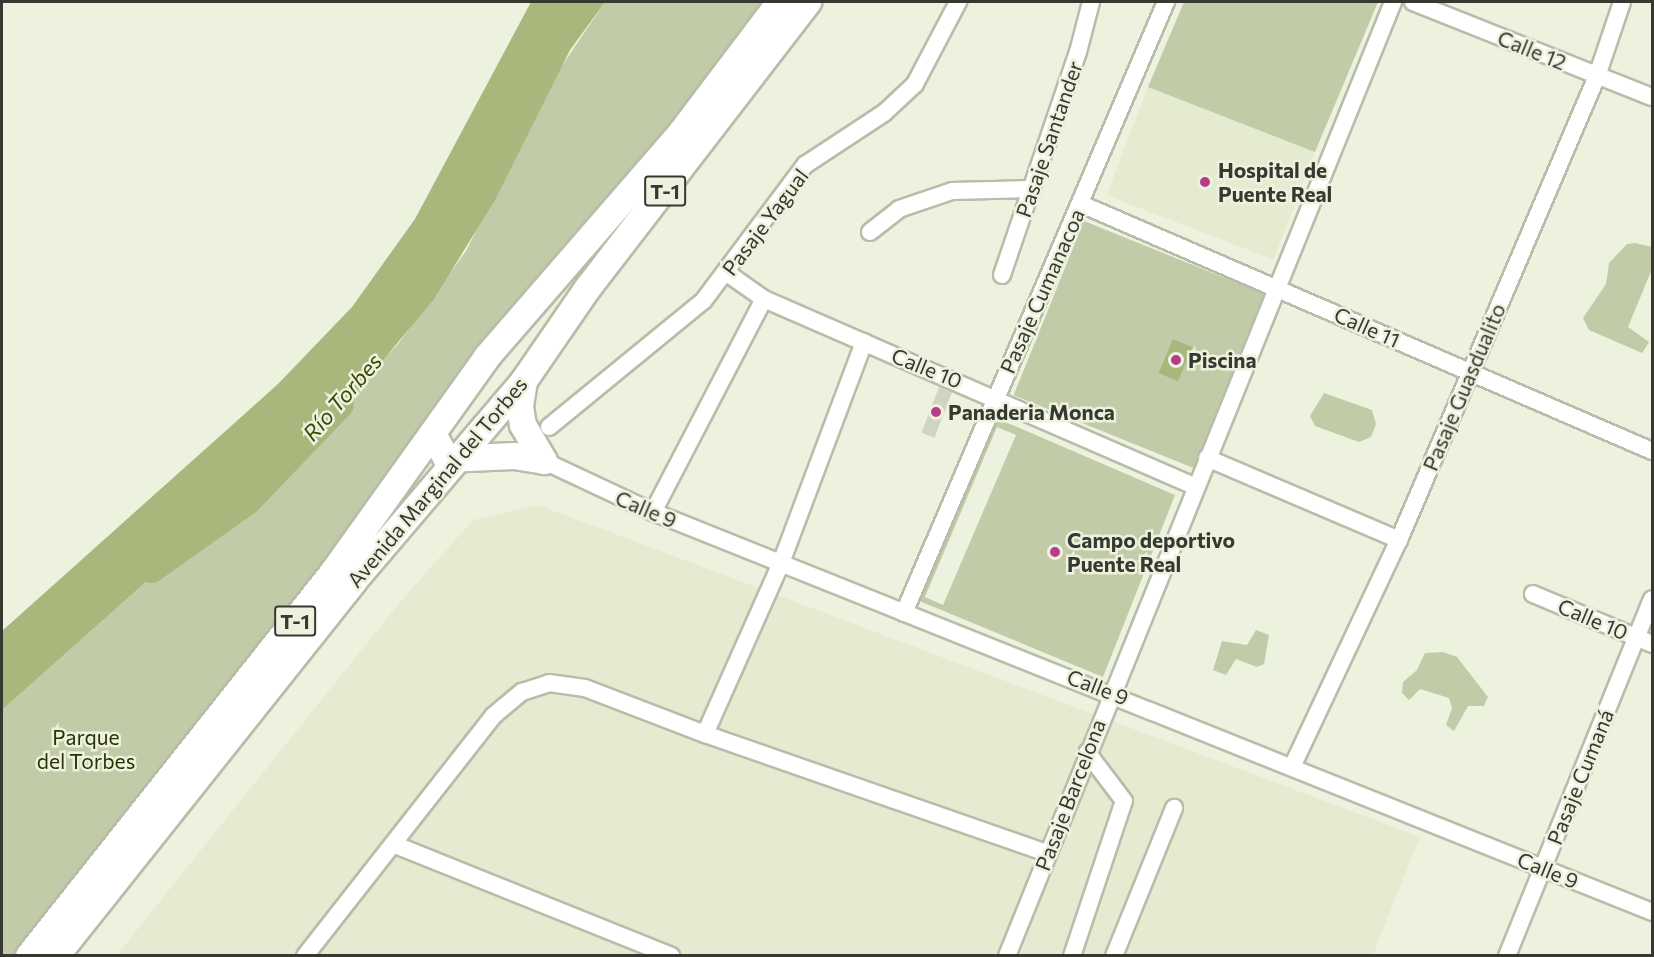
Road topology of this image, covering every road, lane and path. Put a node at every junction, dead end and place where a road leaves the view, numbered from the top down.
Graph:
1 (780, 2) edge
2 (808, 2) edge
3 (958, 2) edge
4 (1091, 2) edge
5 (1166, 2) edge
6 (1393, 2) edge
7 (1413, 2) edge
8 (1622, 2) edge
9 (1597, 76) junction
10 (1653, 98) edge
11 (1032, 189) junction
12 (1081, 204) junction
13 (870, 232) dead end
14 (727, 273) junction
15 (1002, 275) dead end
16 (1278, 287) junction
17 (764, 299) junction
18 (864, 342) junction
19 (487, 357) junction
20 (1470, 372) junction
21 (524, 381) junction
22 (995, 398) junction
23 (549, 428) dead end
24 (433, 435) junction
25 (1653, 451) edge
26 (1207, 458) junction
27 (459, 461) junction
28 (544, 461) junction
29 (1196, 487) junction
30 (653, 512) junction
31 (1399, 540) junction
32 (781, 563) junction
33 (1533, 594) dead end
34 (1653, 599) edge
35 (904, 613) junction
36 (1636, 637) junction
37 (1653, 644) edge
38 (1110, 692) junction
39 (705, 734) junction
40 (1087, 752) junction
41 (1292, 767) junction
42 (1174, 808) dead end
43 (393, 844) junction
44 (1047, 853) junction
45 (1543, 868) junction
46 (1653, 912) edge
47 (29, 956) edge
48 (56, 956) edge
49 (305, 956) edge
50 (671, 956) edge
51 (1007, 956) edge
52 (1072, 956) edge
53 (1114, 956) edge
54 (1507, 956) edge

1 - 19 highway, Avenida Marginal del Torbes / T-1
2 - 21 highway, Avenida Marginal del Torbes / T-1
3 - 14 street, Pasaje Yagual
4 - 11 street, Pasaje Santander
5 - 12 street, Pasaje Cumanacoa
6 - 16 street, Pasaje Barcelona
7 - 9 street, Calle 12
8 - 9 street, Pasaje Guasdualito
9 - 10 street, Calle 12
9 - 20 street, Pasaje Guasdualito
11 - 13 street
11 - 15 street, Pasaje Santander
12 - 16 street, Calle 11
12 - 22 street, Pasaje Cumanacoa
14 - 17 street, Calle 10
14 - 23 street, Pasaje Yagual
16 - 20 street, Calle 11
16 - 26 street, Pasaje Barcelona
17 - 18 street, Calle 10
17 - 30 street
18 - 22 street, Calle 10
18 - 32 street
19 - 21 highway
19 - 24 highway, Avenida Marginal del Torbes / T-1
20 - 25 street, Calle 11
20 - 31 street, Pasaje Guasdualito
21 - 27 highway, Avenida Marginal del Torbes / T-1
21 - 28 highway
22 - 29 street, Calle 10
22 - 35 street, Pasaje Cumanacoa
24 - 27 highway
24 - 47 highway, Avenida Marginal del Torbes / T-1
26 - 29 street, Pasaje Barcelona
26 - 31 street
27 - 28 highway
27 - 48 highway, Avenida Marginal del Torbes / T-1
28 - 30 street, Calle 9
29 - 38 street, Pasaje Barcelona
30 - 32 street, Calle 9
31 - 41 street, Pasaje Guasdualito
32 - 35 street, Calle 9
32 - 39 street
33 - 36 street, Calle 10
34 - 36 street, Pasaje Cumaná
35 - 38 street, Calle 9
36 - 37 street, Calle 10
36 - 45 street, Pasaje Cumaná
38 - 40 street, Pasaje Barcelona
38 - 41 street, Calle 9
39 - 43 street
39 - 44 street
40 - 44 street, Pasaje Barcelona
40 - 52 street
41 - 45 street, Calle 9
42 - 53 street
43 - 49 street
43 - 50 street
44 - 51 street, Pasaje Barcelona
45 - 46 street, Calle 9
45 - 54 street, Pasaje Cumaná

